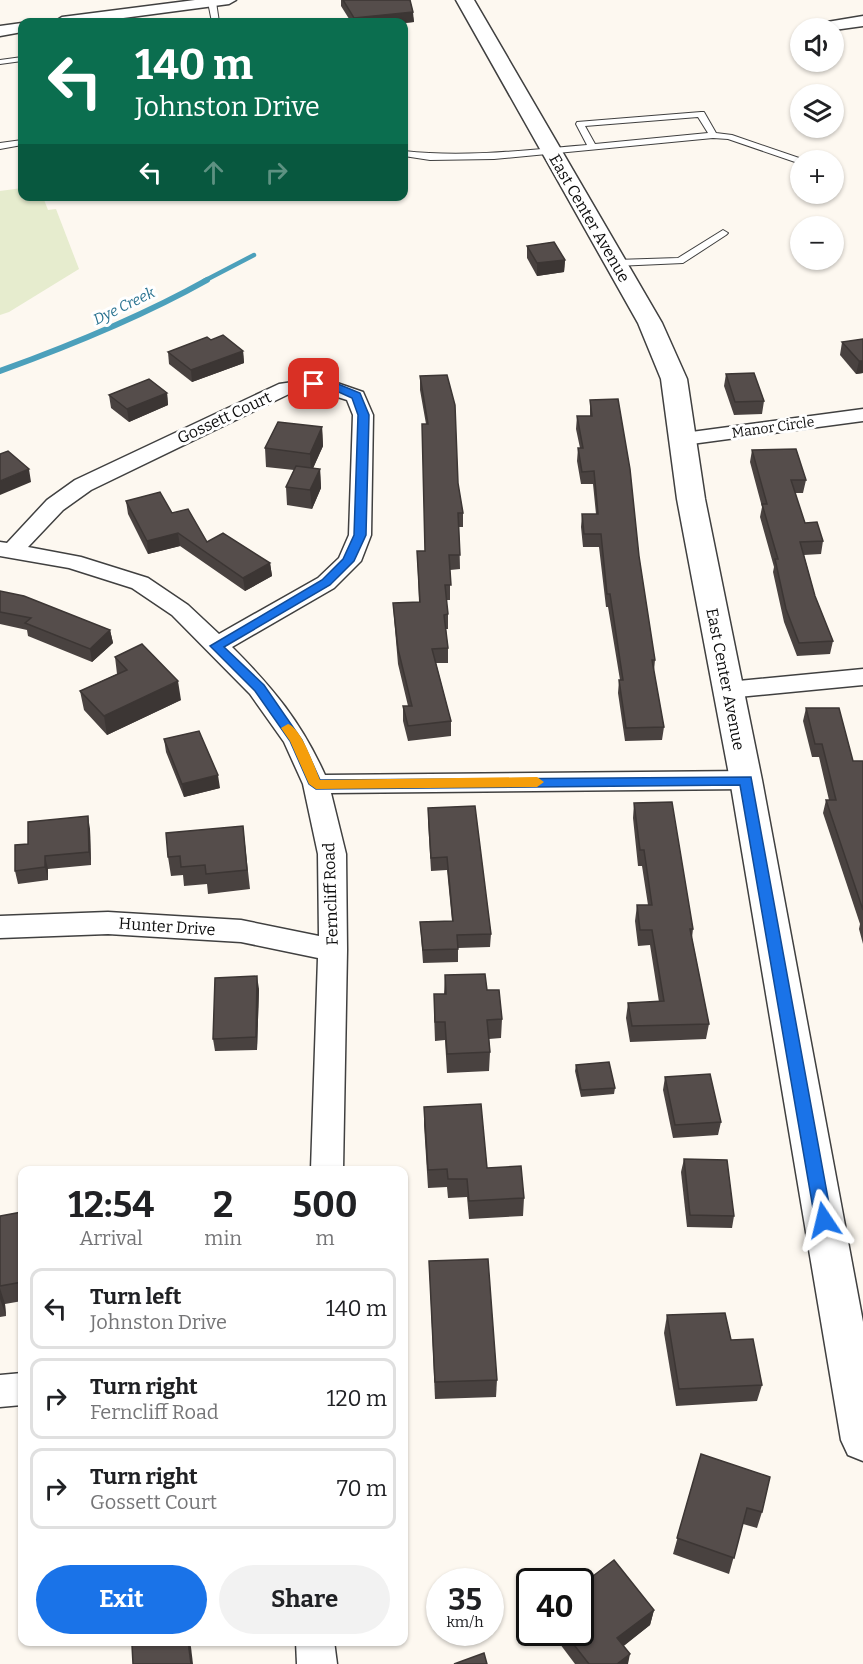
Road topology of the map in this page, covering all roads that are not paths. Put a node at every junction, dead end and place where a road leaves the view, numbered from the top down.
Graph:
1 (229, 0) edge
2 (465, 0) edge
3 (212, 2) junction
4 (92, 18) edge
5 (215, 18) edge
6 (863, 21) edge
7 (844, 24) edge
8 (18, 29) edge
9 (0, 31) edge
10 (18, 60) edge
11 (0, 62) edge
12 (713, 135) junction
13 (18, 144) edge
14 (0, 146) edge
15 (592, 146) junction
16 (551, 150) junction
17 (408, 155) edge
18 (790, 157) edge
19 (723, 233) dead end
20 (616, 263) junction
21 (863, 415) edge
22 (684, 439) junction
23 (6, 550) edge
24 (216, 646) junction
25 (863, 677) edge
26 (728, 690) junction
27 (746, 780) junction
28 (316, 784) junction
29 (0, 927) edge
30 (333, 950) junction
31 (327, 1166) edge
32 (18, 1389) edge
33 (0, 1391) edge
34 (863, 1440) edge
35 (315, 1646) edge
36 (317, 1664) edge

1 - 3 street
2 - 16 street, East Center Avenue
3 - 4 street
3 - 5 lane
6 - 7 street
8 - 9 street
10 - 11 lane
12 - 15 lane
12 - 15 lane
12 - 18 lane
13 - 14 lane
15 - 16 lane
16 - 17 lane
16 - 20 street, East Center Avenue
19 - 20 lane
20 - 22 street, East Center Avenue
21 - 22 street, Manor Circle
22 - 26 street, East Center Avenue
23 - 24 street, Ferncliff Road
23 - 24 street, Gossett Court
24 - 28 street, Ferncliff Road
25 - 26 street
26 - 27 street, East Center Avenue
27 - 28 street
27 - 34 street, East Center Avenue
28 - 30 street, Ferncliff Road
29 - 30 street, Hunter Drive
30 - 31 street, Ferncliff Road
32 - 33 street
35 - 36 street

